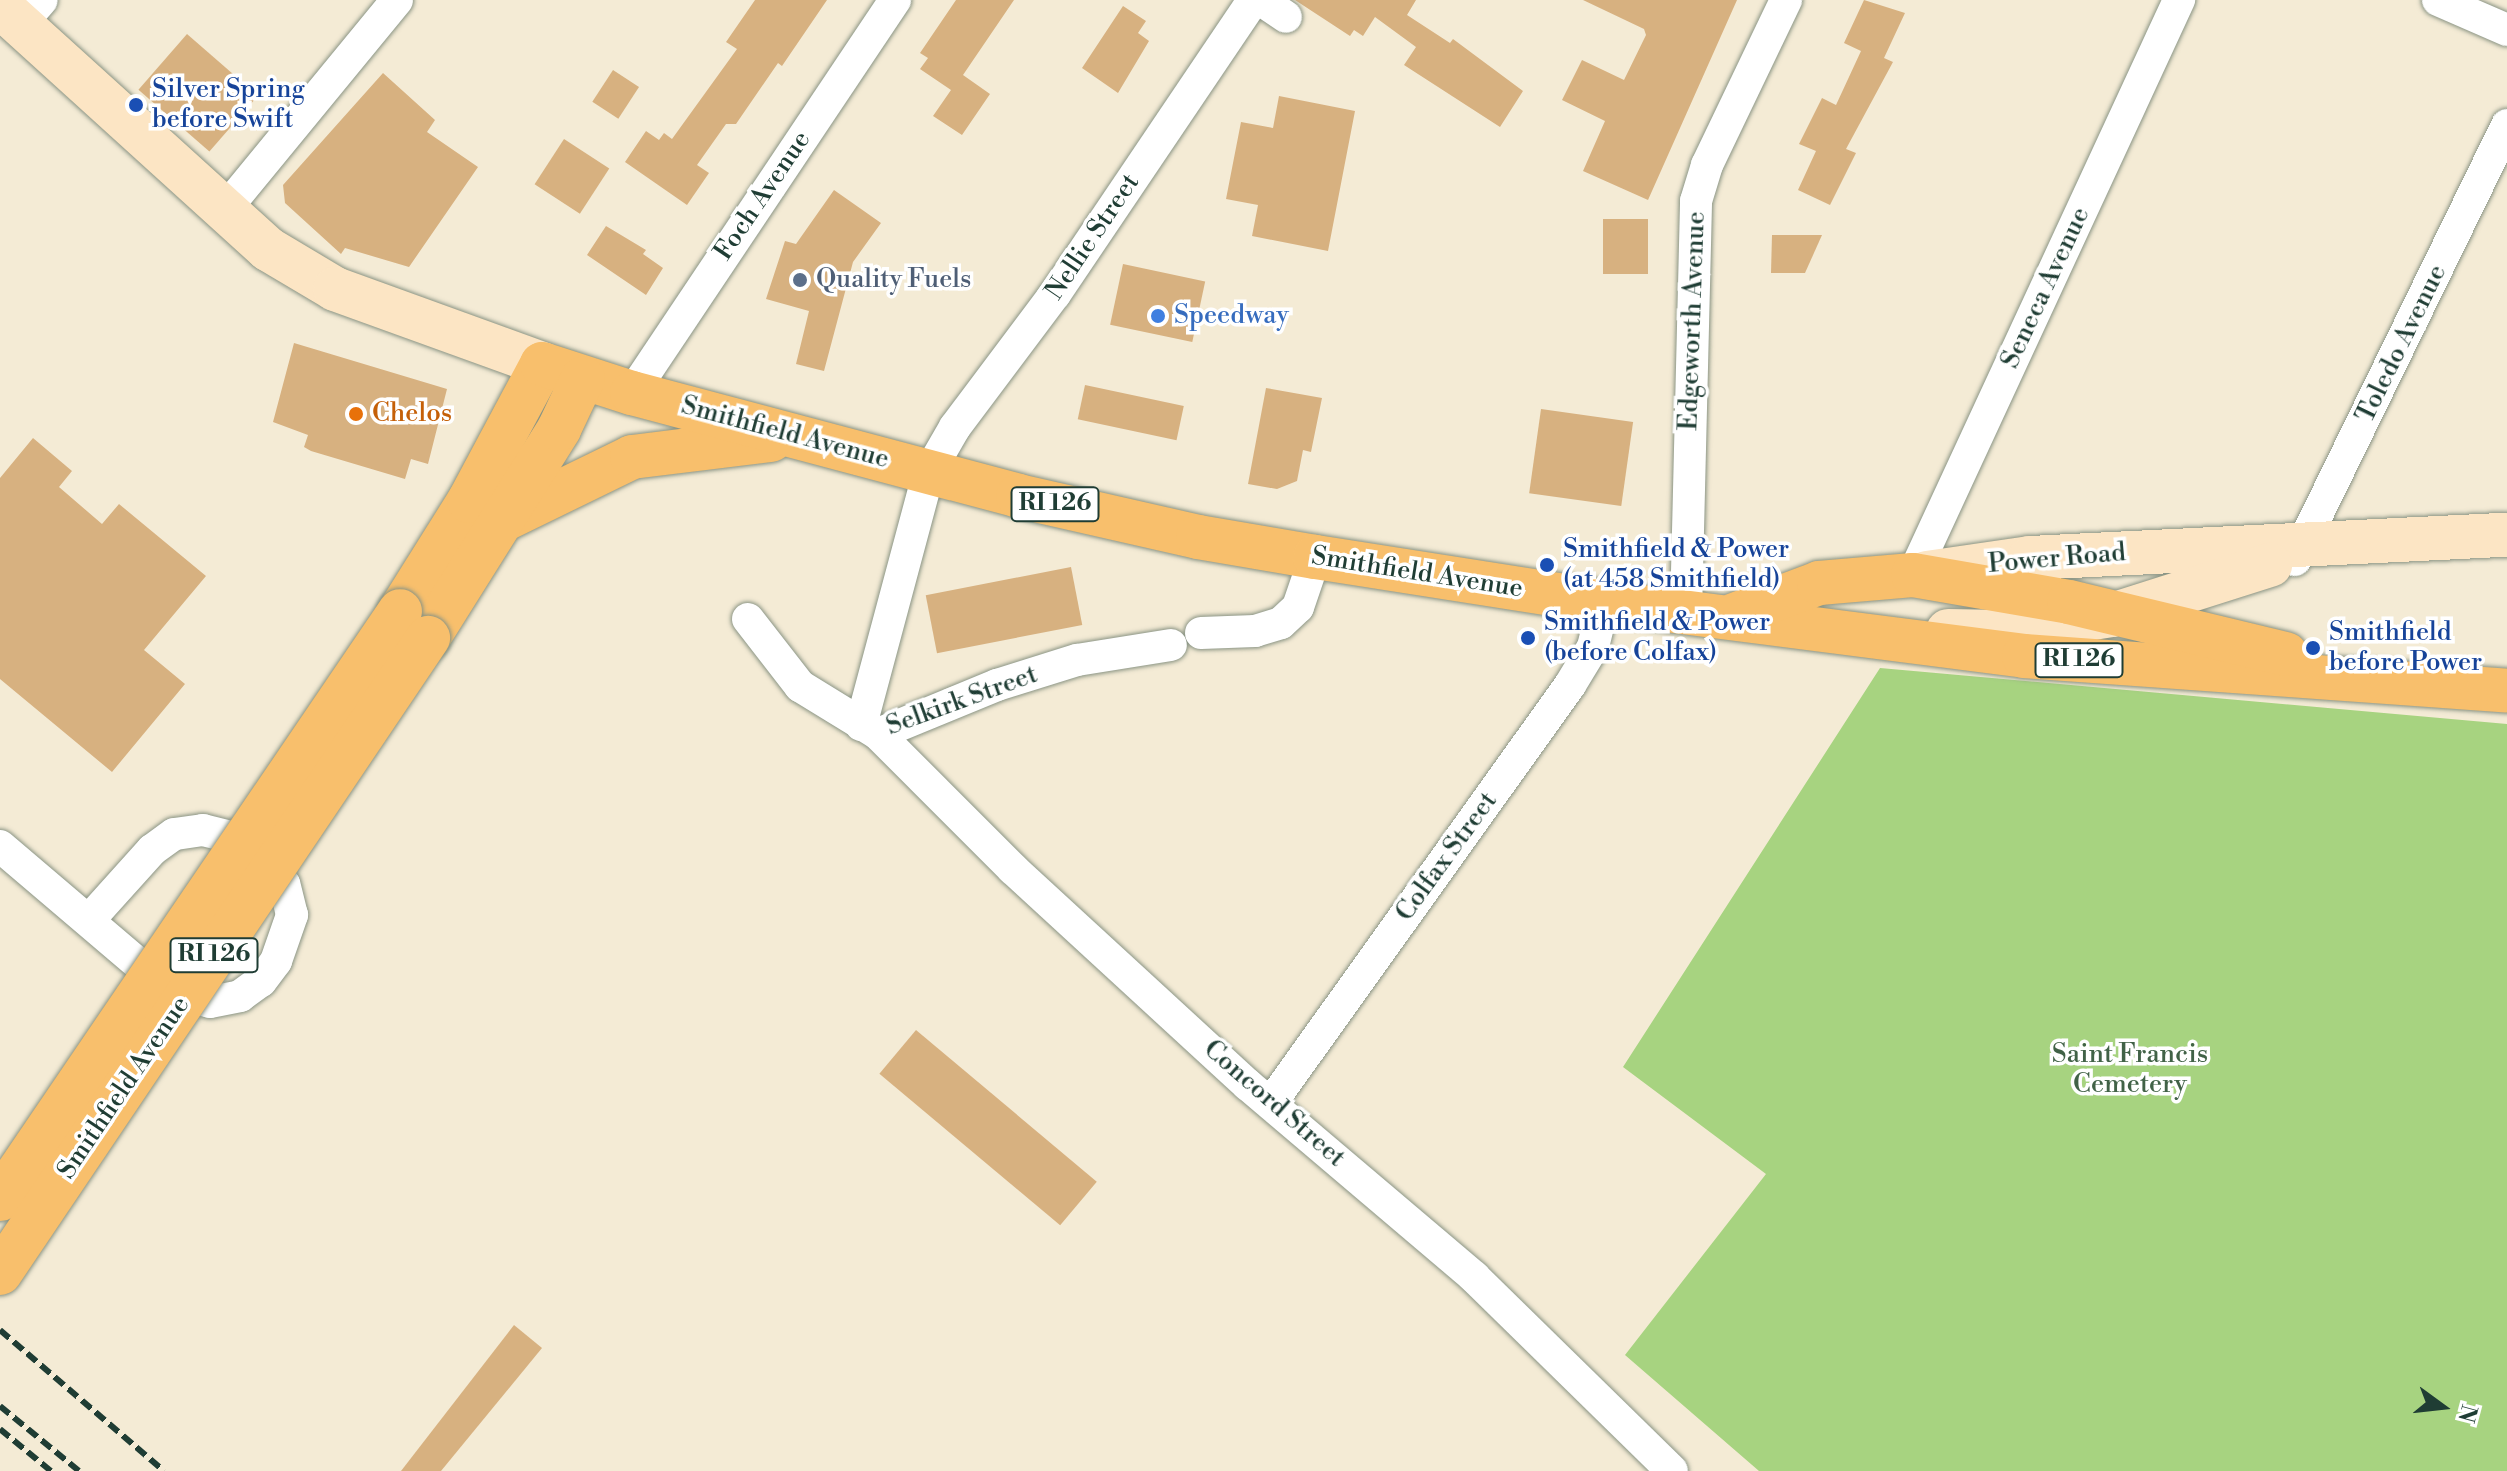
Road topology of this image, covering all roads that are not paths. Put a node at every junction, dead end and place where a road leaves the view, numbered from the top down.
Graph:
1 (397, 0) edge
2 (895, 0) edge
3 (1253, 0) edge
4 (1786, 0) edge
5 (2179, 0) edge
6 (2438, 0) edge
7 (21, 10) edge
8 (2507, 30) edge
9 (2507, 125) edge
10 (223, 212) junction
11 (542, 364) junction
12 (583, 378) junction
13 (632, 393) junction
14 (797, 437) junction
15 (929, 472) junction
16 (501, 521) junction
17 (2507, 535) edge
18 (2299, 554) junction
19 (1315, 557) junction
20 (1913, 575) junction
21 (1604, 602) junction
22 (1686, 613) junction
23 (2112, 615) junction
24 (1732, 616) junction
25 (748, 619) dead end
26 (414, 624) junction
27 (1814, 627) junction
28 (1201, 633) dead end
29 (1171, 645) dead end
30 (2428, 686) junction
31 (2507, 691) edge
32 (870, 729) junction
33 (0, 846) edge
34 (89, 920) junction
35 (1271, 1103) junction
36 (0, 1199) edge
37 (0, 1273) edge
38 (1672, 1471) edge

1 - 10 street
2 - 13 street, Foch Avenue
3 - 15 street, Nellie Street
4 - 22 street, Edgeworth Avenue
5 - 20 street, Seneca Avenue
6 - 8 street
7 - 10 street
9 - 18 street, Toledo Avenue
10 - 11 street
11 - 12 main road, Smithfield Avenue / RI 126
11 - 26 main road, Smithfield Avenue / RI 126
12 - 13 main road, Smithfield Avenue / RI 126
12 - 16 main road, Smithfield Avenue
13 - 14 main road, Smithfield Avenue / RI 126
14 - 15 main road, Smithfield Avenue / RI 126
14 - 16 main road
15 - 19 main road, Smithfield Avenue / RI 126
15 - 32 street, Nellie Street
16 - 26 main road, Smithfield Avenue / RI 126
17 - 18 street, Power Road
18 - 20 street, Power Road
18 - 23 street, Power Road
19 - 21 main road, Smithfield Avenue / RI 126
19 - 28 street
20 - 23 main road
20 - 24 main road, Power Road / RI 126
21 - 22 main road, Smithfield Avenue / RI 126
21 - 35 street, Colfax Street
22 - 24 main road, Smithfield Avenue / RI 126
23 - 27 street, Power Road
23 - 30 main road
24 - 27 main road, Smithfield Avenue / RI 126
25 - 32 street, Selkirk Street
26 - 36 main road, Smithfield Avenue / RI 126, bridge
26 - 37 main road, Smithfield Avenue / RI 126, bridge
27 - 30 main road, Smithfield Avenue / RI 126
29 - 32 street, Selkirk Street
30 - 31 main road, Smithfield Avenue / RI 126
32 - 35 street, Concord Street
33 - 34 street
34 - 34 street
35 - 38 street, Concord Street

